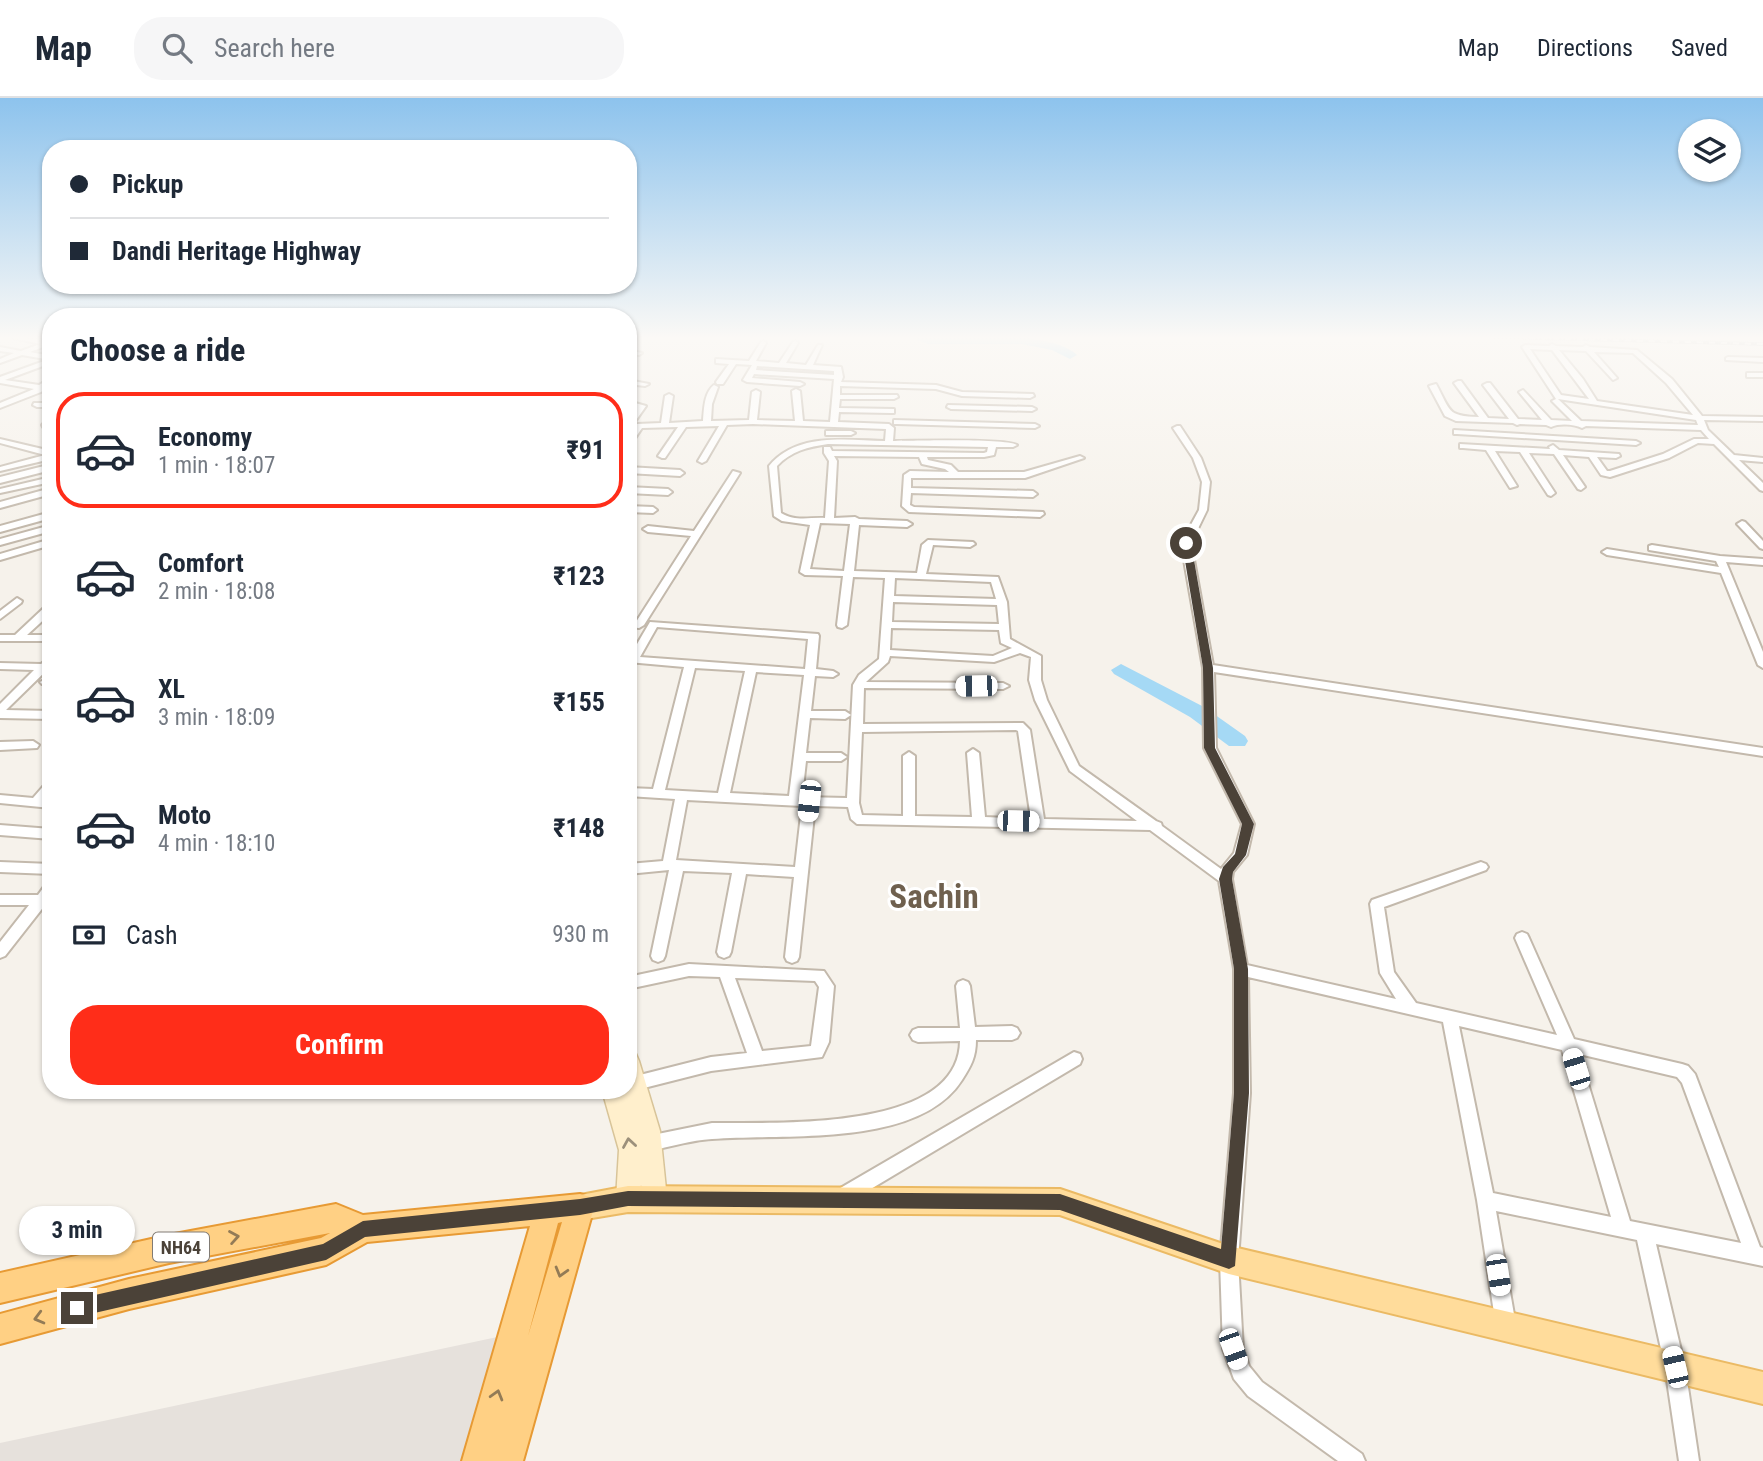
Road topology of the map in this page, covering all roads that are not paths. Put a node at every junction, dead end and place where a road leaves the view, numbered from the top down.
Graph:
1 (12, 401) edge
2 (668, 401) edge
3 (710, 401) edge
4 (755, 401) edge
5 (798, 401) edge
6 (837, 401) edge
7 (989, 401) edge
8 (1441, 401) edge
9 (1471, 401) edge
10 (1500, 401) edge
11 (1530, 401) edge
12 (1556, 401) dead end
13 (1576, 401) edge
14 (1593, 401) edge
15 (1685, 401) edge
16 (37, 405) dead end
17 (42, 405) edge
18 (1595, 405) junction
19 (0, 406) edge
20 (951, 407) dead end
21 (1032, 409) dead end
22 (1636, 409) junction
23 (836, 410) junction
24 (891, 411) dead end
25 (988, 411) junction
26 (1699, 418) junction
27 (1763, 419) edge
28 (1486, 421) junction
29 (753, 422) junction
30 (897, 422) dead end
31 (922, 422) junction
32 (724, 423) junction
33 (799, 423) junction
34 (1517, 423) junction
35 (707, 424) junction
36 (1540, 424) junction
37 (665, 425) junction
38 (683, 425) junction
39 (1551, 425) junction
40 (1035, 426) dead end
41 (1582, 426) junction
42 (1655, 426) junction
43 (1613, 427) junction
44 (638, 428) edge
45 (1177, 428) dead end
46 (1703, 428) junction
47 (830, 431) junction
48 (1457, 432) dead end
49 (1548, 438) junction
50 (0, 441) edge
51 (1717, 442) junction
52 (1636, 443) dead end
53 (889, 444) junction
54 (918, 444) junction
55 (993, 444) junction
56 (1013, 444) dead end
57 (1463, 446) dead end
58 (1489, 448) junction
59 (1523, 450) junction
60 (1556, 452) junction
61 (42, 453) edge
62 (828, 453) junction
63 (917, 454) junction
64 (1591, 454) junction
65 (662, 456) dead end
66 (1616, 456) dead end
67 (1733, 457) junction
68 (42, 458) edge
69 (1080, 458) dead end
70 (1763, 460) edge
71 (702, 461) dead end
72 (1, 469) edge
73 (42, 469) edge
74 (637, 471) edge
75 (680, 473) dead end
76 (736, 474) dead end
77 (956, 474) junction
78 (0, 480) edge
79 (42, 481) edge
80 (1513, 486) dead end
81 (1581, 487) dead end
82 (1763, 488) edge
83 (906, 489) junction
84 (637, 490) edge
85 (2, 491) dead end
86 (668, 492) dead end
87 (42, 493) edge
88 (1551, 493) dead end
89 (1033, 495) dead end
90 (0, 505) edge
91 (637, 509) edge
92 (653, 510) dead end
93 (1040, 514) dead end
94 (42, 517) edge
95 (829, 519) junction
96 (855, 520) junction
97 (814, 523) junction
98 (907, 524) dead end
99 (1742, 524) dead end
100 (14, 525) junction
101 (648, 528) dead end
102 (0, 529) edge
103 (42, 531) edge
104 (697, 534) junction
105 (19, 537) junction
106 (1758, 537) edge
107 (0, 542) edge
108 (42, 544) edge
109 (970, 544) dead end
110 (1763, 546) edge
111 (1652, 548) dead end
112 (22, 550) junction
113 (1607, 552) dead end
114 (0, 557) edge
115 (1720, 559) junction
116 (1763, 562) edge
117 (1724, 571) junction
118 (847, 575) junction
119 (890, 576) junction
120 (921, 577) junction
121 (889, 599) junction
122 (17, 601) dead end
123 (1002, 602) junction
124 (42, 615) edge
125 (0, 616) edge
126 (637, 620) edge
127 (637, 624) edge
128 (842, 625) dead end
129 (887, 625) junction
130 (653, 626) junction
131 (1004, 627) junction
132 (0, 638) edge
133 (18, 638) junction
134 (42, 638) edge
135 (1020, 649) junction
136 (637, 650) edge
137 (885, 653) junction
138 (637, 660) edge
139 (42, 664) edge
140 (690, 664) junction
141 (1763, 665) edge
142 (0, 666) edge
143 (1208, 668) junction
144 (42, 669) edge
145 (751, 669) junction
146 (809, 673) junction
147 (833, 674) dead end
148 (859, 685) junction
149 (1003, 686) dead end
150 (0, 695) edge
151 (16, 695) junction
152 (0, 712) edge
153 (42, 714) edge
154 (804, 714) junction
155 (845, 715) dead end
156 (858, 728) junction
157 (33, 745) dead end
158 (0, 746) edge
159 (1763, 752) edge
160 (973, 753) dead end
161 (909, 756) dead end
162 (799, 757) junction
163 (841, 757) dead end
164 (637, 792) edge
165 (658, 793) junction
166 (682, 794) junction
167 (42, 796) edge
168 (723, 797) junction
169 (0, 799) edge
170 (802, 801) junction
171 (36, 803) junction
172 (42, 803) edge
173 (853, 803) junction
174 (909, 820) junction
175 (979, 821) junction
176 (1038, 822) junction
177 (1156, 826) junction
178 (0, 830) edge
179 (42, 833) edge
180 (673, 865) junction
181 (0, 867) edge
182 (1481, 867) dead end
183 (637, 868) edge
184 (42, 869) edge
185 (740, 869) junction
186 (802, 872) junction
187 (1225, 879) junction
188 (0, 900) edge
189 (42, 900) edge
190 (42, 904) edge
191 (1522, 938) dead end
192 (2, 946) edge
193 (724, 952) dead end
194 (658, 956) dead end
195 (792, 957) dead end
196 (1241, 969) junction
197 (725, 971) junction
198 (637, 981) edge
199 (963, 986) dead end
200 (1410, 1007) junction
201 (1449, 1016) junction
202 (1012, 1033) dead end
203 (966, 1034) junction
204 (918, 1035) dead end
205 (1568, 1043) junction
206 (757, 1059) junction
207 (1074, 1059) dead end
208 (637, 1071) edge
209 (637, 1093) edge
210 (616, 1099) edge
211 (649, 1143) junction
212 (641, 1199) junction
213 (1486, 1200) junction
214 (835, 1201) junction
215 (580, 1207) junction
216 (548, 1210) junction
217 (1623, 1228) junction
218 (363, 1229) junction
219 (1644, 1232) junction
220 (1758, 1256) edge
221 (1229, 1260) junction
222 (0, 1288) edge
223 (1506, 1326) junction
224 (0, 1329) edge
225 (1675, 1367) junction
226 (1763, 1388) edge
227 (478, 1461) edge
228 (507, 1461) edge
229 (1356, 1461) edge
230 (1689, 1461) edge

1 - 19 street
2 - 37 street
3 - 35 street
4 - 29 street
5 - 33 street
6 - 23 street
7 - 25 street
8 - 28 street
9 - 28 street
10 - 34 street
11 - 39 street
12 - 41 street
13 - 18 street
14 - 18 street
15 - 26 street
16 - 17 street
18 - 22 street
18 - 43 street
20 - 25 street
21 - 25 street
22 - 26 street
22 - 42 street
23 - 24 street
23 - 47 street
26 - 27 street
26 - 46 street
28 - 34 street
29 - 32 street
29 - 33 street
30 - 31 street
31 - 40 street
31 - 54 street
32 - 35 street
32 - 71 street
33 - 47 street
34 - 36 street
35 - 38 street
36 - 39 street
36 - 49 street
37 - 38 street
37 - 44 street
38 - 65 street
39 - 41 street
41 - 43 street
42 - 43 street
42 - 46 street
45 - 143 street
46 - 51 street
47 - 53 street
47 - 53 street
47 - 62 street
47 - 97 street
48 - 49 street
49 - 52 street
49 - 60 street
50 - 61 street
51 - 64 street
51 - 67 street
53 - 54 street
54 - 55 street
54 - 63 street
55 - 56 street
55 - 63 street
57 - 58 street
58 - 59 street
58 - 80 street
59 - 60 street
59 - 88 street
60 - 64 street
60 - 81 street
62 - 63 street
62 - 95 street
63 - 77 street
64 - 66 street
67 - 70 street
67 - 82 street
68 - 72 street
69 - 77 street
73 - 78 street
74 - 75 street
76 - 104 street
77 - 83 street
79 - 85 street
83 - 89 street
83 - 93 street
84 - 86 street
87 - 90 street
91 - 92 street
94 - 100 street
95 - 96 street
95 - 97 street
96 - 98 street
96 - 118 street
97 - 118 street
99 - 106 street
100 - 102 street
100 - 105 street
101 - 104 street
103 - 105 street
104 - 126 street
105 - 107 street
105 - 112 street
106 - 110 street
108 - 112 street
109 - 120 street
111 - 115 street
112 - 114 street
113 - 117 street
115 - 116 street
115 - 117 street
117 - 141 street
118 - 119 street
118 - 128 street
119 - 120 street
119 - 121 street
120 - 123 street
121 - 123 street
121 - 129 street
122 - 125 street
123 - 131 street
124 - 133 street
127 - 130 street
129 - 131 street
129 - 137 street
130 - 136 street
130 - 146 street
131 - 135 street
132 - 133 street
133 - 134 street
135 - 137 street
135 - 177 street
137 - 148 street
138 - 140 street
139 - 142 street
140 - 145 street
140 - 165 street
143 - 159 street
143 - 187 street
144 - 151 street
145 - 146 street
145 - 168 street
146 - 147 street
146 - 154 street
148 - 149 street
148 - 156 street
150 - 151 street
151 - 152 street
152 - 153 street
154 - 155 street
154 - 162 street
156 - 173 street
156 - 176 street
157 - 158 street
160 - 175 street
161 - 174 street
162 - 163 street
162 - 170 street
164 - 165 street
165 - 166 street
166 - 168 street
166 - 180 street
167 - 171 street
168 - 170 street
169 - 171 street
170 - 173 street
170 - 186 street
171 - 172 street
173 - 174 street
174 - 175 street
175 - 176 street
176 - 177 street
177 - 187 street
178 - 179 street
180 - 183 street
180 - 185 street
180 - 194 street
181 - 184 street
182 - 200 street
185 - 186 street
185 - 193 street
186 - 195 street
187 - 196 street
188 - 189 street
190 - 192 street
191 - 205 street
196 - 200 street
196 - 221 street
197 - 198 street
197 - 206 street
197 - 206 street
199 - 203 street
200 - 201 street
201 - 205 street
201 - 213 street
202 - 203 street
203 - 204 street
203 - 211 street
205 - 217 street
205 - 220 street
206 - 208 street
207 - 214 street
209 - 211 main road
212 -> 210 main road
211 - 212 main road
212 - 214 main road
212 - 215 main road
213 - 217 street
213 - 223 street
214 - 221 main road
215 - 216 highway, NH64
215 -> 228 highway
216 - 218 highway, NH64
227 -> 216 highway
217 - 219 street
222 -> 218 highway, NH64
218 -> 224 highway, NH64
219 - 220 street
219 - 225 street
221 - 223 main road
221 - 229 street
223 - 225 main road
225 - 226 main road
225 - 230 street

